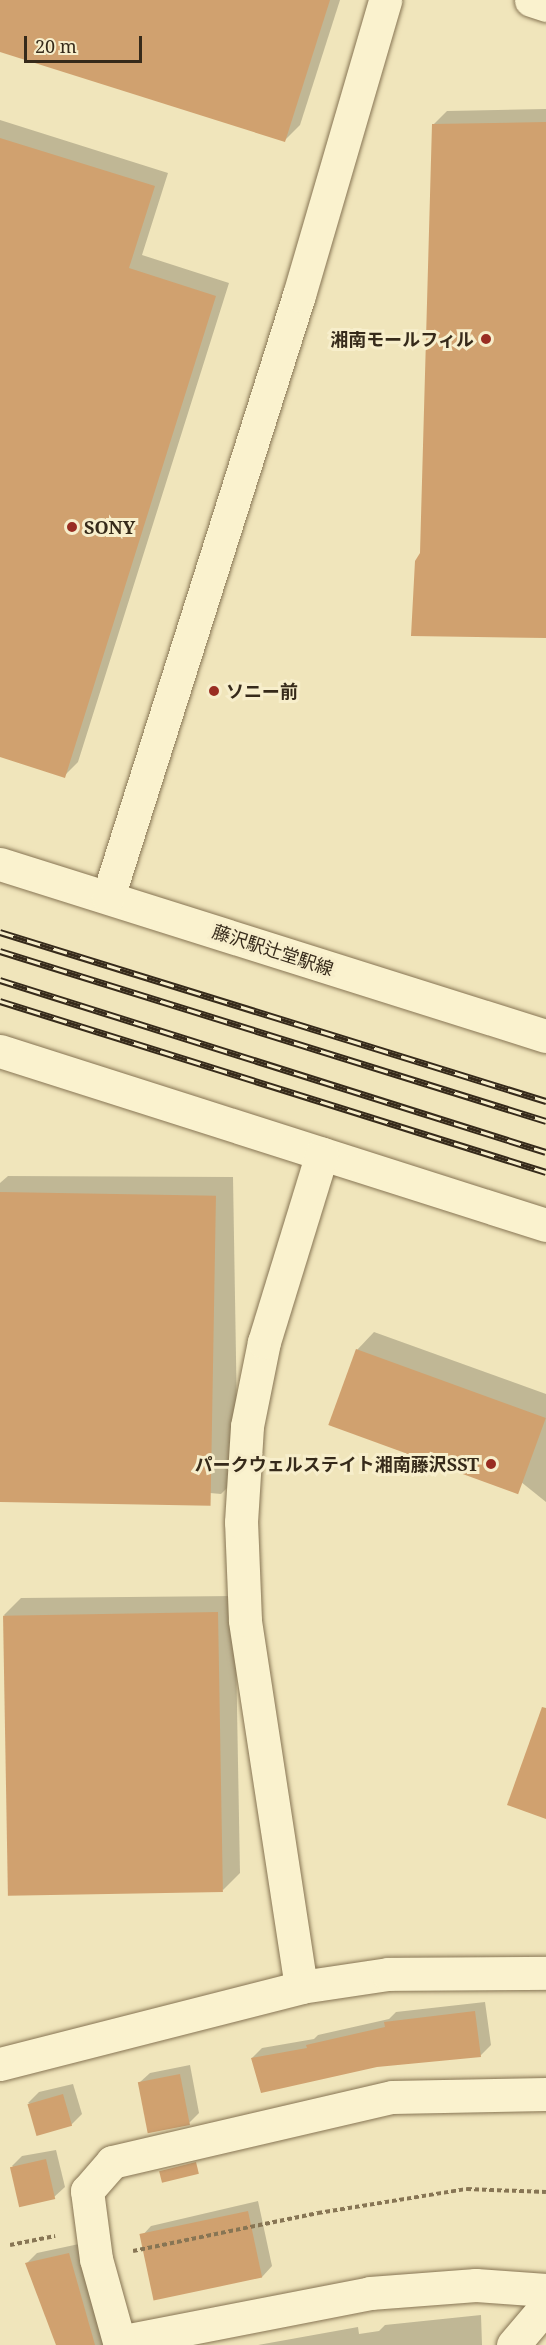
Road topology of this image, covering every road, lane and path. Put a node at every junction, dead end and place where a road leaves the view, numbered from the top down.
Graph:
1 (385, 0) edge
2 (531, 0) edge
3 (546, 4) edge
4 (0, 864) edge
5 (108, 897) junction
6 (546, 1036) edge
7 (0, 1051) edge
8 (322, 1154) junction
9 (546, 1225) edge
10 (546, 1973) edge
11 (301, 1987) junction
12 (0, 2064) edge
13 (546, 2094) edge
14 (546, 2192) edge
15 (94, 2244) junction
16 (10, 2245) dead end
17 (546, 2290) edge
18 (546, 2306) edge
19 (120, 2344) edge
20 (513, 2345) edge

1 - 5 street
2 - 3 street
4 - 5 street, 藤沢駅辻堂駅線
5 - 6 street, 藤沢駅辻堂駅線
7 - 8 street
8 - 9 street
8 - 11 street
10 - 11 street
11 - 12 street
13 - 15 street
14 - 15 path
15 - 16 path
15 - 19 street
17 - 19 street
18 - 20 street

